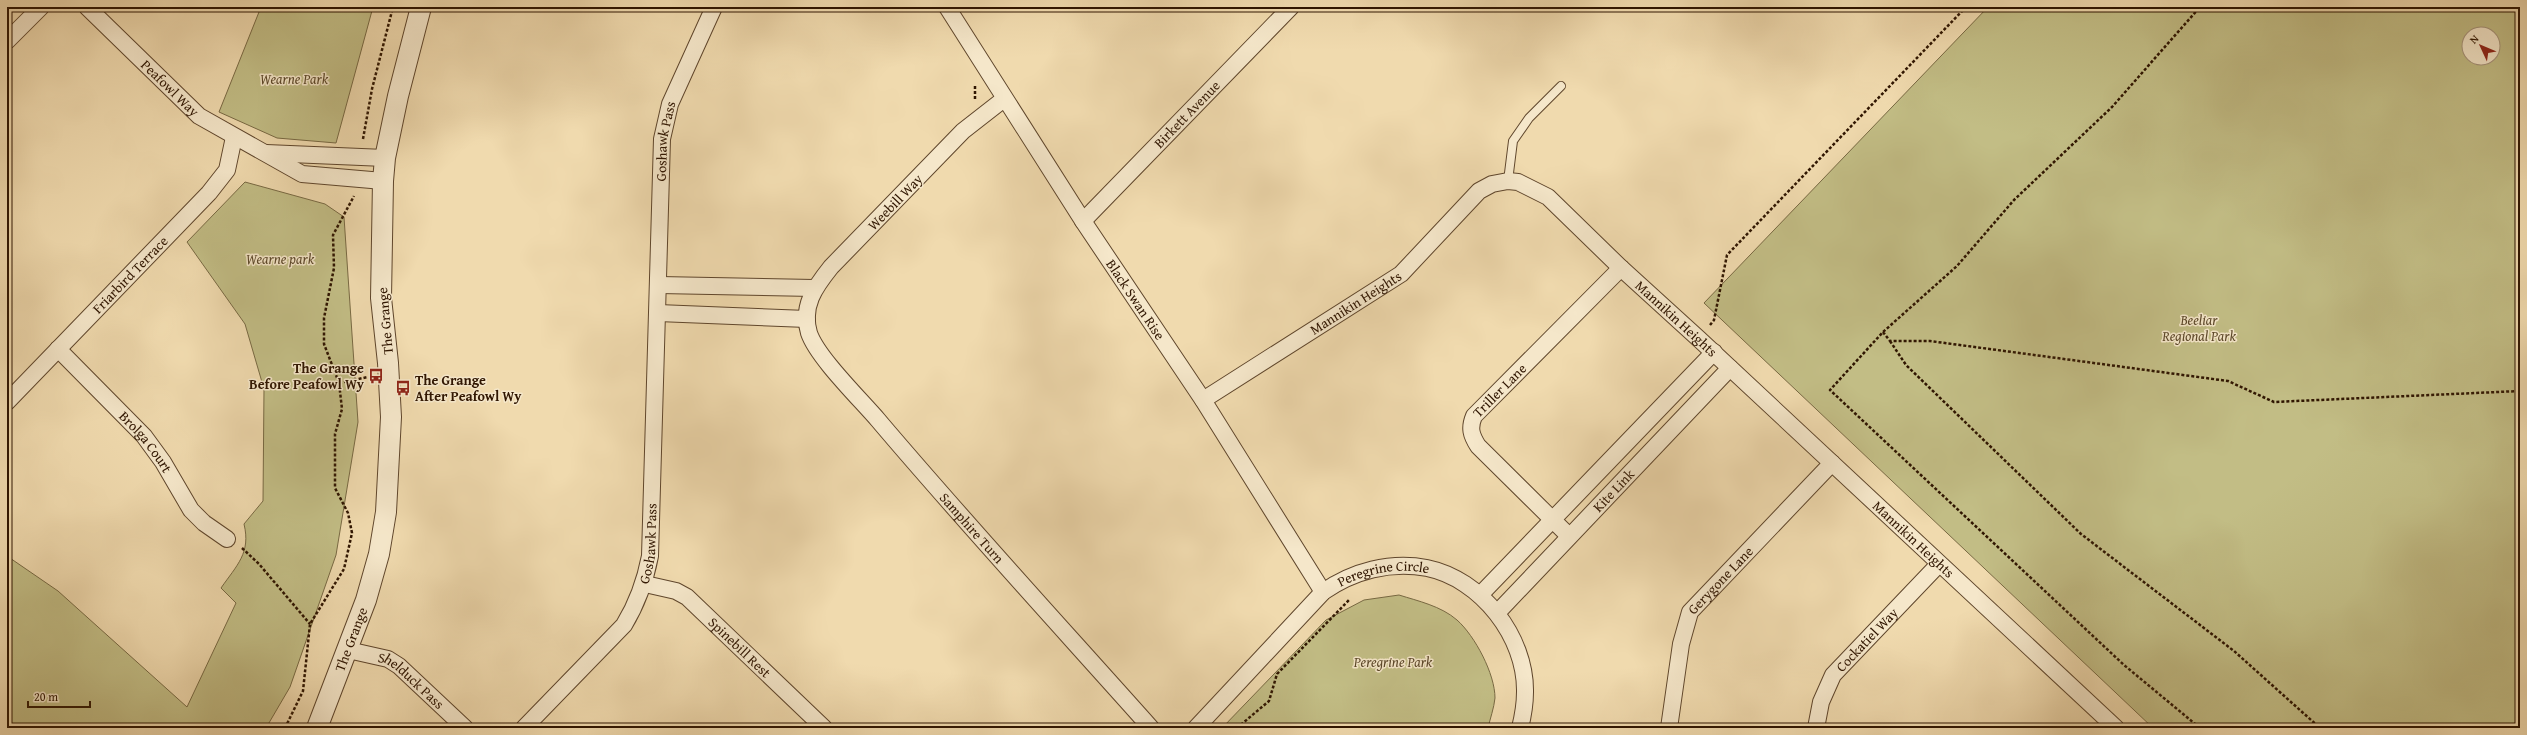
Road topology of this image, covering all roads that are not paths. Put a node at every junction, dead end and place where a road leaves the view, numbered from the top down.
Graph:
1 (41, 7) edge
2 (86, 7) edge
3 (421, 7) edge
4 (714, 7) edge
5 (947, 7) edge
6 (1291, 7) edge
7 (7, 40) edge
8 (1561, 86) dead end
9 (1004, 99) junction
10 (234, 137) junction
11 (266, 153) junction
12 (385, 158) junction
13 (383, 181) junction
14 (1508, 181) junction
15 (1083, 221) junction
16 (1621, 268) junction
17 (659, 285) junction
18 (814, 288) junction
19 (658, 313) junction
20 (807, 319) junction
21 (58, 349) junction
22 (1714, 352) junction
23 (1730, 368) junction
24 (1203, 400) junction
25 (7, 402) edge
26 (1832, 463) junction
27 (1553, 520) junction
28 (1569, 536) junction
29 (227, 540) road end
30 (1939, 564) junction
31 (645, 584) junction
32 (1323, 592) junction
33 (1480, 595) junction
34 (1497, 612) junction
35 (348, 650) junction
36 (316, 727) edge
37 (465, 728) edge
38 (524, 728) edge
39 (824, 728) edge
40 (1152, 728) edge
41 (1196, 728) edge
42 (1520, 728) edge
43 (1669, 728) edge
44 (1816, 728) edge
45 (2116, 728) edge

1 - 7 street
2 - 10 street, Peafowl Way
3 - 12 street, The Grange
4 - 17 street, Goshawk Pass
5 - 9 street, Black Swan Rise
6 - 15 street, Birkett Avenue
8 - 14 lane
9 - 15 street, Black Swan Rise
9 - 18 street, Weebill Way
10 - 11 street, Peafowl Way
10 - 21 street, Friarbird Terrace
11 - 12 street, Peafowl Way
11 - 13 street, Peafowl Way
12 - 13 street, The Grange
13 - 35 street, The Grange
14 - 16 street, Mannikin Heights
14 - 24 street, Mannikin Heights
15 - 24 street, Black Swan Rise
16 - 22 street, Mannikin Heights
16 - 27 street, Triller Lane
17 - 18 street
17 - 19 street, Goshawk Pass
18 - 20 street, Weebill Way
19 - 20 street
19 - 31 street, Goshawk Pass
20 - 40 street, Samphire Turn
21 - 25 street, Friarbird Terrace
21 - 29 street, Brolga Court
22 - 23 street, Mannikin Heights
22 - 27 street, Kite Link
23 - 26 street, Mannikin Heights
23 - 28 street, Kite Link
24 - 32 street, Black Swan Rise
26 - 30 street, Mannikin Heights
26 - 43 street, Gerygone Lane
27 - 28 street, Triller Lane
27 - 33 street, Kite Link
28 - 34 street, Kite Link
30 - 44 street, Cockatiel Way
30 - 45 street, Mannikin Heights
31 - 38 street, Goshawk Pass
31 - 39 street, Spinebill Rest
32 - 33 street, Peregrine Circle
32 - 41 street, Peregrine Circle
33 - 34 street, Peregrine Circle
34 - 42 street, Peregrine Circle
35 - 36 street, The Grange
35 - 37 street, Shelduck Pass

